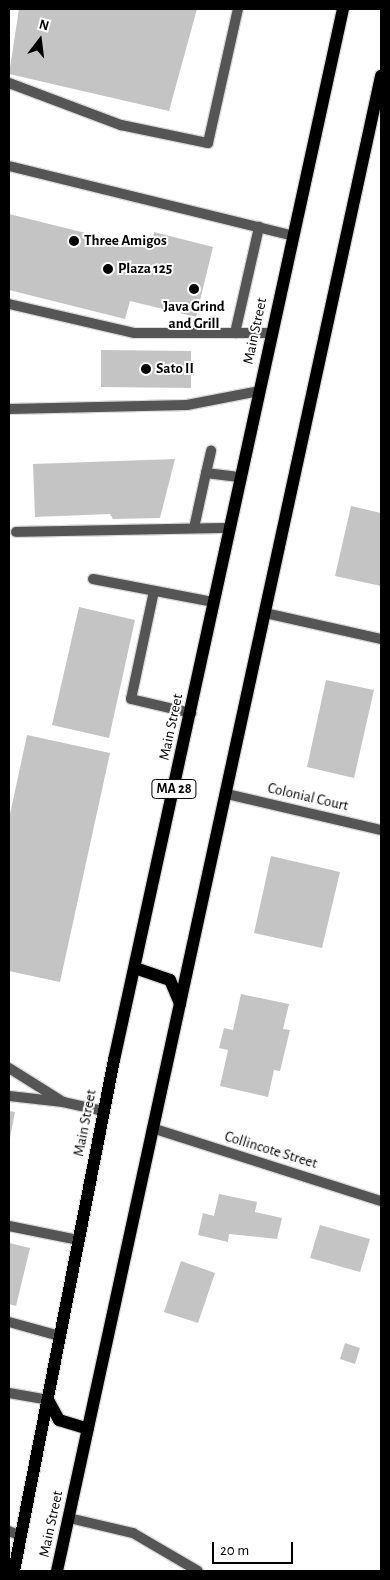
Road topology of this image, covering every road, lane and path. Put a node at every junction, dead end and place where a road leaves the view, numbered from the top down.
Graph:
1 (238, 9) edge
2 (343, 9) edge
3 (381, 76) edge
4 (9, 83) edge
5 (9, 166) edge
6 (259, 228) junction
7 (293, 236) junction
8 (9, 304) edge
9 (235, 333) junction
10 (271, 333) junction
11 (259, 391) junction
12 (9, 409) edge
13 (211, 452) dead end
14 (206, 473) junction
15 (241, 477) junction
16 (194, 528) junction
17 (230, 528) junction
18 (16, 532) dead end
19 (93, 579) dead end
20 (154, 591) junction
21 (214, 602) junction
22 (265, 613) junction
23 (381, 639) edge
24 (191, 713) junction
25 (227, 794) junction
26 (381, 830) edge
27 (135, 968) junction
28 (178, 1014) junction
29 (9, 1068) edge
30 (9, 1096) edge
31 (63, 1102) junction
32 (104, 1111) junction
33 (152, 1128) junction
34 (381, 1201) edge
35 (9, 1226) edge
36 (78, 1240) junction
37 (9, 1322) edge
38 (60, 1336) junction
39 (9, 1393) edge
40 (48, 1400) junction
41 (88, 1429) junction
42 (69, 1518) junction
43 (9, 1531) edge
44 (21, 1536) junction
45 (14, 1571) edge
46 (57, 1571) edge
47 (198, 1571) edge

1 - 4 street
2 - 7 main road, Main Street / MA 28
3 - 22 main road, Main Street
5 - 6 street
6 - 7 street
6 - 9 street
7 - 10 main road, Main Street / MA 28
8 - 9 street
9 - 10 street
10 - 11 main road, Main Street / MA 28
11 - 12 street
11 - 15 main road, Main Street / MA 28
13 - 14 street
14 - 15 street
14 - 16 street
15 - 17 main road, Main Street / MA 28
16 - 17 street
16 - 18 street
17 - 21 main road, Main Street / MA 28
19 - 20 street
20 - 21 street
20 - 24 street
21 - 24 main road, Main Street / MA 28
22 - 23 street
22 - 25 main road, Main Street
24 - 27 main road, Main Street / MA 28
25 - 26 street, Colonial Court
25 - 28 main road, Main Street
27 - 28 main road
27 - 32 main road, Main Street / MA 28
28 - 33 main road, Main Street
29 - 31 street
30 - 31 street
31 - 32 street
32 - 36 main road, Main Street / MA 28
33 - 34 street, Collincote Street
33 - 41 main road, Main Street
35 - 36 street
36 - 38 main road, Main Street / MA 28
37 - 38 street
38 - 40 main road, Main Street / MA 28
39 - 40 street
40 - 41 main road
40 - 44 main road, Main Street / MA 28
41 - 42 main road, Main Street
42 - 46 main road, Main Street
42 - 47 street
43 - 44 street
44 - 45 main road, Main Street / MA 28

